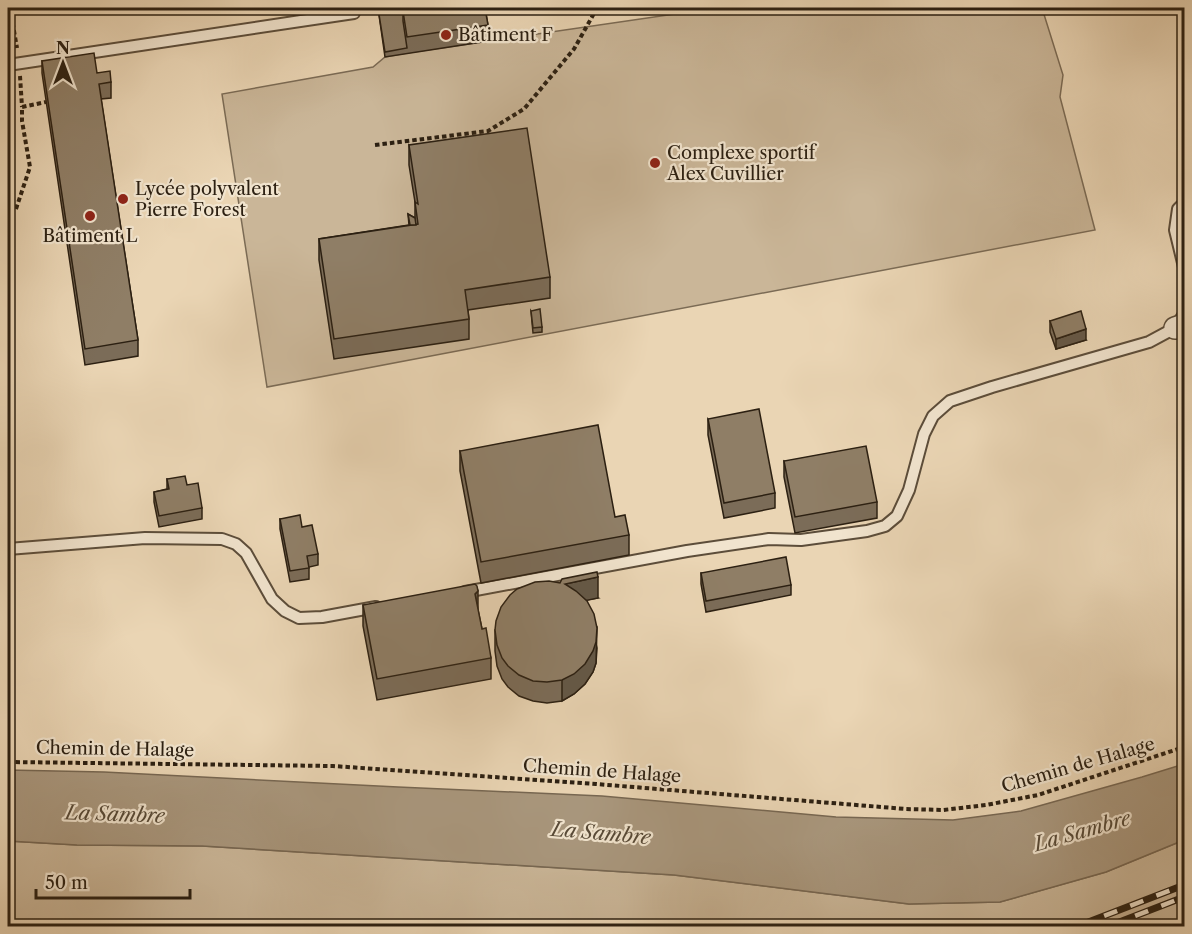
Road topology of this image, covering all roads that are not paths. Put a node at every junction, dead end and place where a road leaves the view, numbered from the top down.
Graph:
1 (354, 8) edge
2 (8, 65) edge
3 (1185, 203) edge
4 (1185, 267) edge
5 (1182, 322) edge
6 (8, 549) edge
7 (451, 595) edge
8 (381, 606) edge

1 - 2 lane
3 - 4 lane
5 - 7 lane
6 - 8 lane

